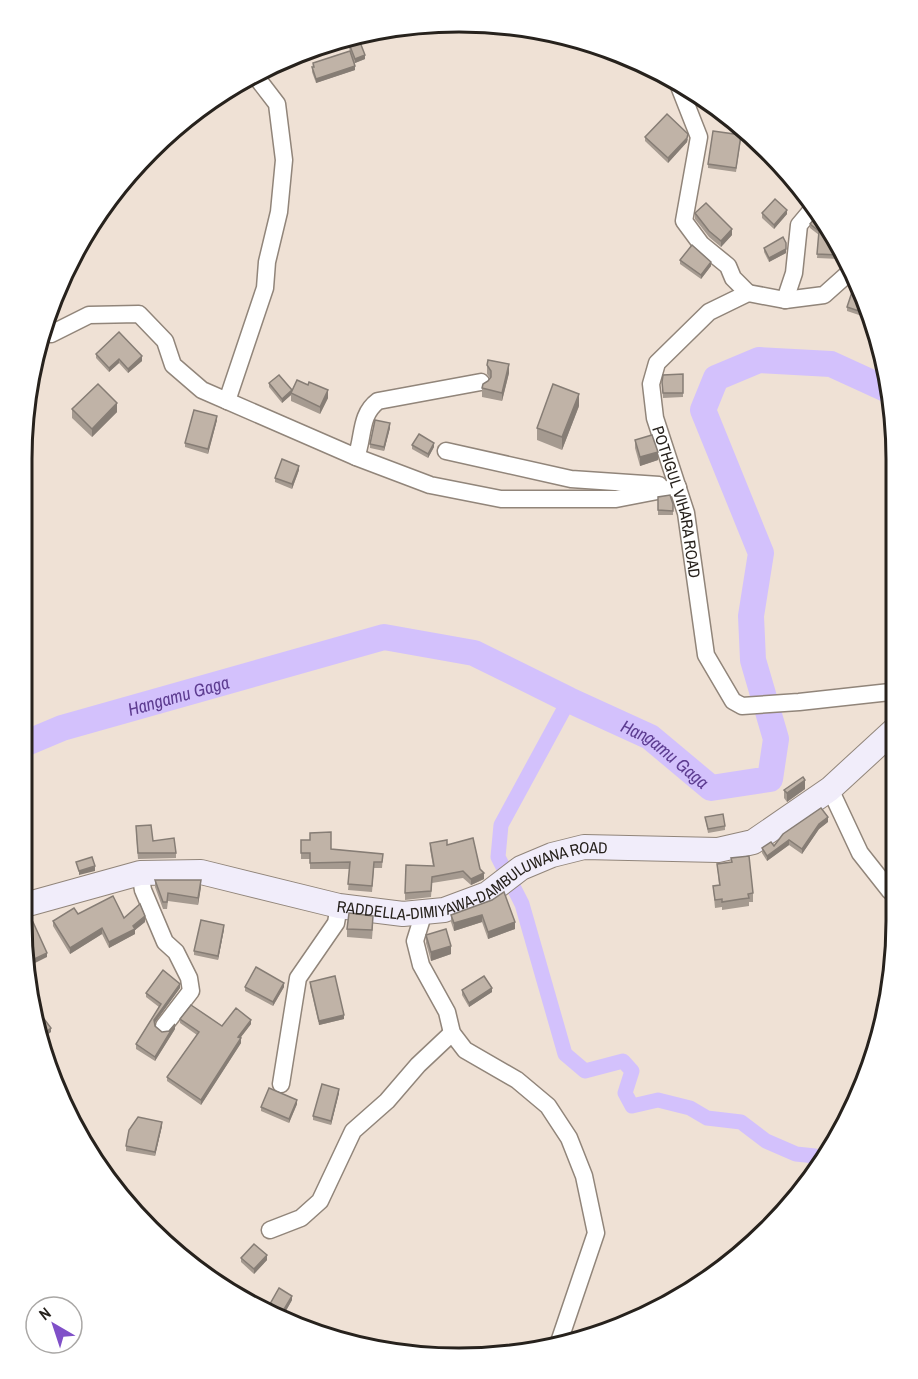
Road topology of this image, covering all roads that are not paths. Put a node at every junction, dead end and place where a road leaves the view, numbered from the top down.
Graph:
1 (260, 81) edge
2 (681, 94) edge
3 (809, 214) edge
4 (845, 276) edge
5 (748, 293) junction
6 (785, 300) junction
7 (50, 334) edge
8 (481, 382) edge
9 (227, 401) junction
10 (446, 451) dead end
11 (356, 457) junction
12 (678, 487) junction
13 (885, 693) edge
14 (886, 737) edge
15 (830, 789) junction
16 (140, 873) junction
17 (886, 886) edge
18 (32, 903) edge
19 (339, 906) junction
20 (424, 912) junction
21 (164, 1026) dead end
22 (452, 1033) junction
23 (281, 1084) dead end
24 (270, 1230) dead end
25 (561, 1335) edge

1 - 9 street
2 - 5 street
3 - 6 street
4 - 6 street
5 - 6 street
5 - 12 street, POTHGUL VIHARA ROAD
7 - 9 street
8 - 11 street
9 - 11 street
10 - 12 street
11 - 12 street
12 - 13 street, POTHGUL VIHARA ROAD
14 - 15 street, RADDELLA-DIMIYAWA-DAMBULUWANA ROAD
15 - 17 street
15 - 20 street, RADDELLA-DIMIYAWA-DAMBULUWANA ROAD
16 - 18 street, RADDELLA-DIMIYAWA-DAMBULUWANA ROAD
16 - 19 street, RADDELLA-DIMIYAWA-DAMBULUWANA ROAD
16 - 21 street
19 - 20 street, RADDELLA-DIMIYAWA-DAMBULUWANA ROAD
19 - 23 street
20 - 22 street
22 - 24 street
22 - 25 street

